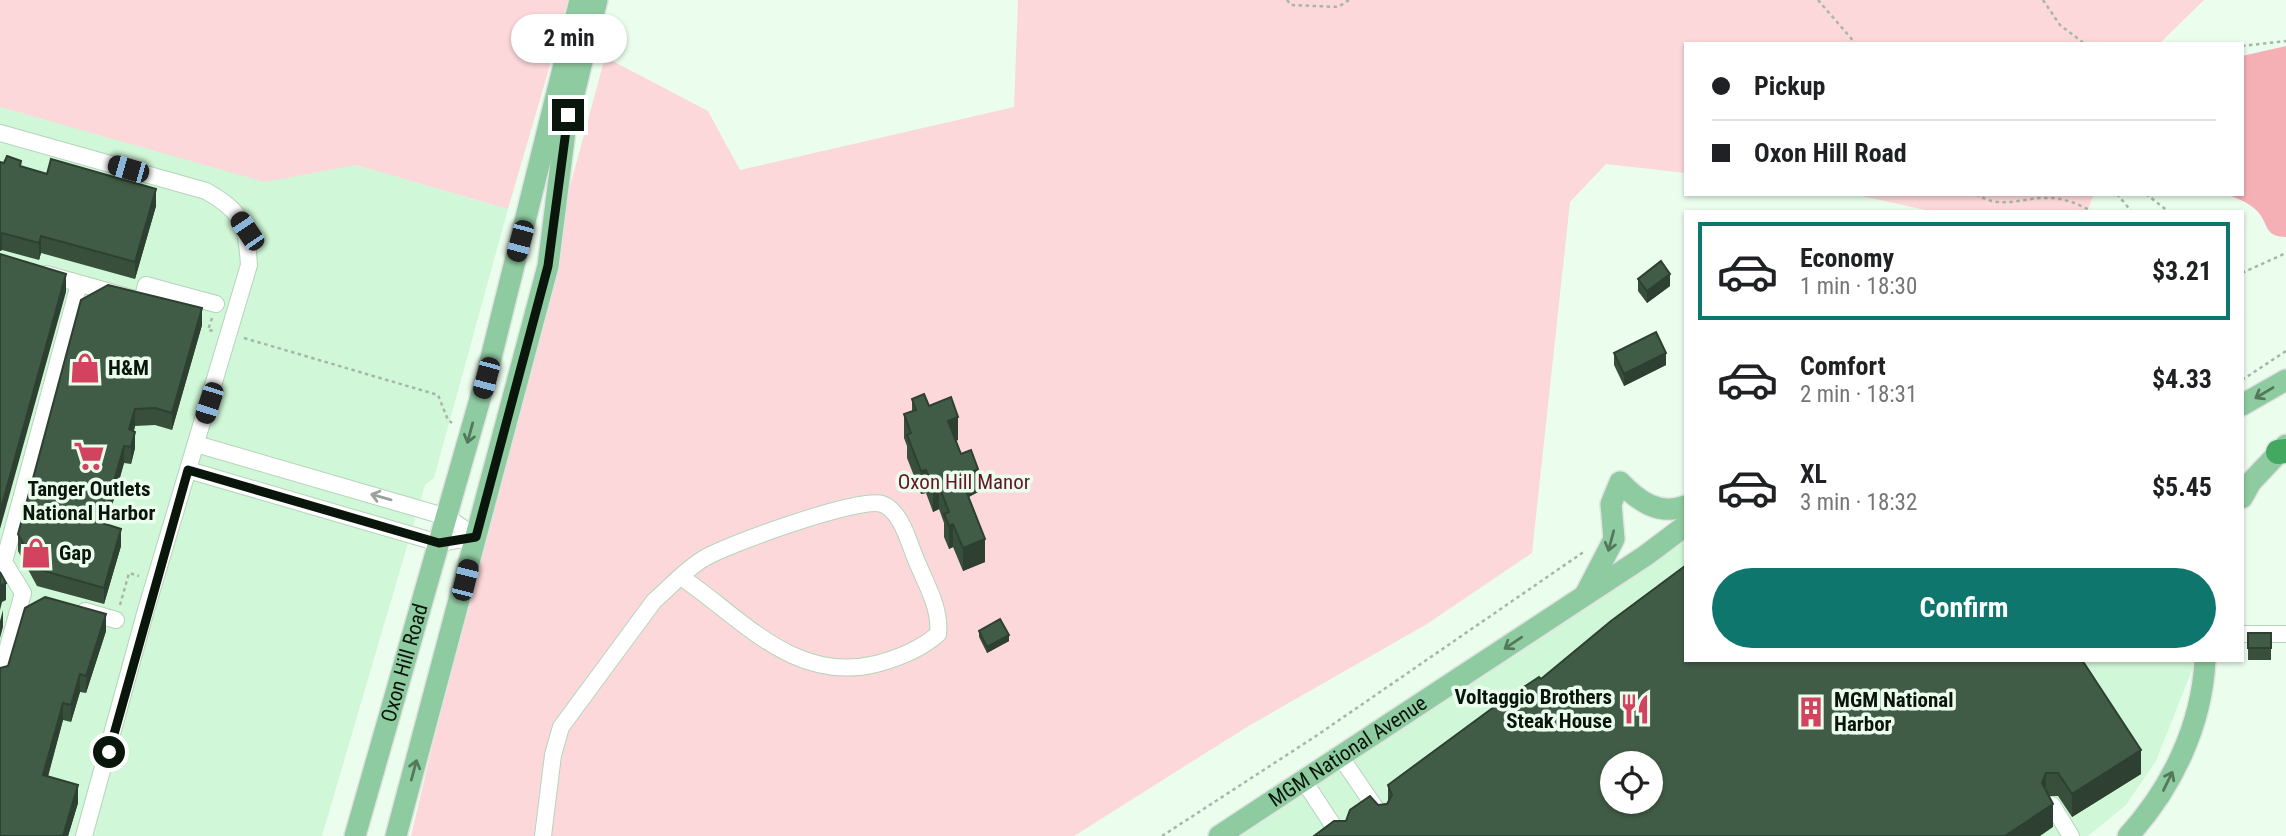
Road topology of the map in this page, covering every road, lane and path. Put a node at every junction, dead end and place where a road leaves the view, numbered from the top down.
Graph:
1 (580, 0) edge
2 (597, 0) edge
3 (1287, 0) edge
4 (1349, 0) edge
5 (1818, 0) edge
6 (2043, 0) edge
7 (2286, 41) edge
8 (1854, 42) edge
9 (2082, 42) edge
10 (2244, 46) edge
11 (0, 132) edge
12 (1979, 196) edge
13 (2119, 196) edge
14 (2149, 196) edge
15 (2088, 210) edge
16 (2130, 210) edge
17 (2166, 210) edge
18 (2286, 253) edge
19 (26, 268) edge
20 (2244, 272) edge
21 (79, 284) junction
22 (216, 304) joint
23 (230, 334) junction
24 (2286, 351) edge
25 (2244, 379) edge
26 (2286, 380) edge
27 (2244, 404) edge
28 (452, 423) dead end
29 (196, 443) junction
30 (2283, 449) edge
31 (188, 470) junction
32 (2244, 496) edge
33 (1684, 506) edge
34 (447, 517) junction
35 (1684, 527) edge
36 (476, 537) junction
37 (439, 543) junction
38 (1590, 546) dead end
39 (2, 562) edge
40 (681, 577) junction
41 (1585, 595) junction
42 (63, 605) edge
43 (116, 620) dead end
44 (2244, 634) edge
45 (2286, 634) edge
46 (2205, 662) edge
47 (0, 676) edge
48 (1340, 756) junction
49 (1304, 781) junction
50 (2052, 805) edge
51 (1382, 818) edge
52 (84, 836) edge
53 (355, 836) edge
54 (396, 836) edge
55 (543, 836) edge
56 (1162, 836) edge
57 (1219, 836) edge
58 (1340, 836) edge
59 (2071, 836) edge
60 (2129, 836) edge

1 -> 34 main road, Oxon Hill Road
2 - 36 main road, Oxon Hill Road
3 - 4 path
5 - 8 path
6 - 9 path
7 - 10 path
11 - 23 street
12 - 15 path
13 - 16 path
14 - 17 path
18 - 20 path
19 - 21 street
21 - 22 street
21 - 39 street
22 - 23 path
23 - 28 path
23 - 29 street
24 - 25 path
26 -> 27 main road
29 - 31 street
34 -> 29 street
30 - 32 main road
31 - 37 street
31 - 52 street
33 -> 41 main road
34 - 36 street
34 - 37 main road, Oxon Hill Road
35 - 41 main road, MGM National Avenue
36 - 37 street
54 -> 36 main road, Oxon Hill Road
37 - 53 main road, Oxon Hill Road
38 - 56 path
39 - 47 street
40 - 40 street
40 - 55 street
41 -> 48 main road, MGM National Avenue
42 - 43 street
44 - 45 street
60 -> 46 main road
48 - 49 main road, MGM National Avenue
48 - 51 street
49 - 57 main road, MGM National Avenue
49 - 58 street
50 - 59 street

